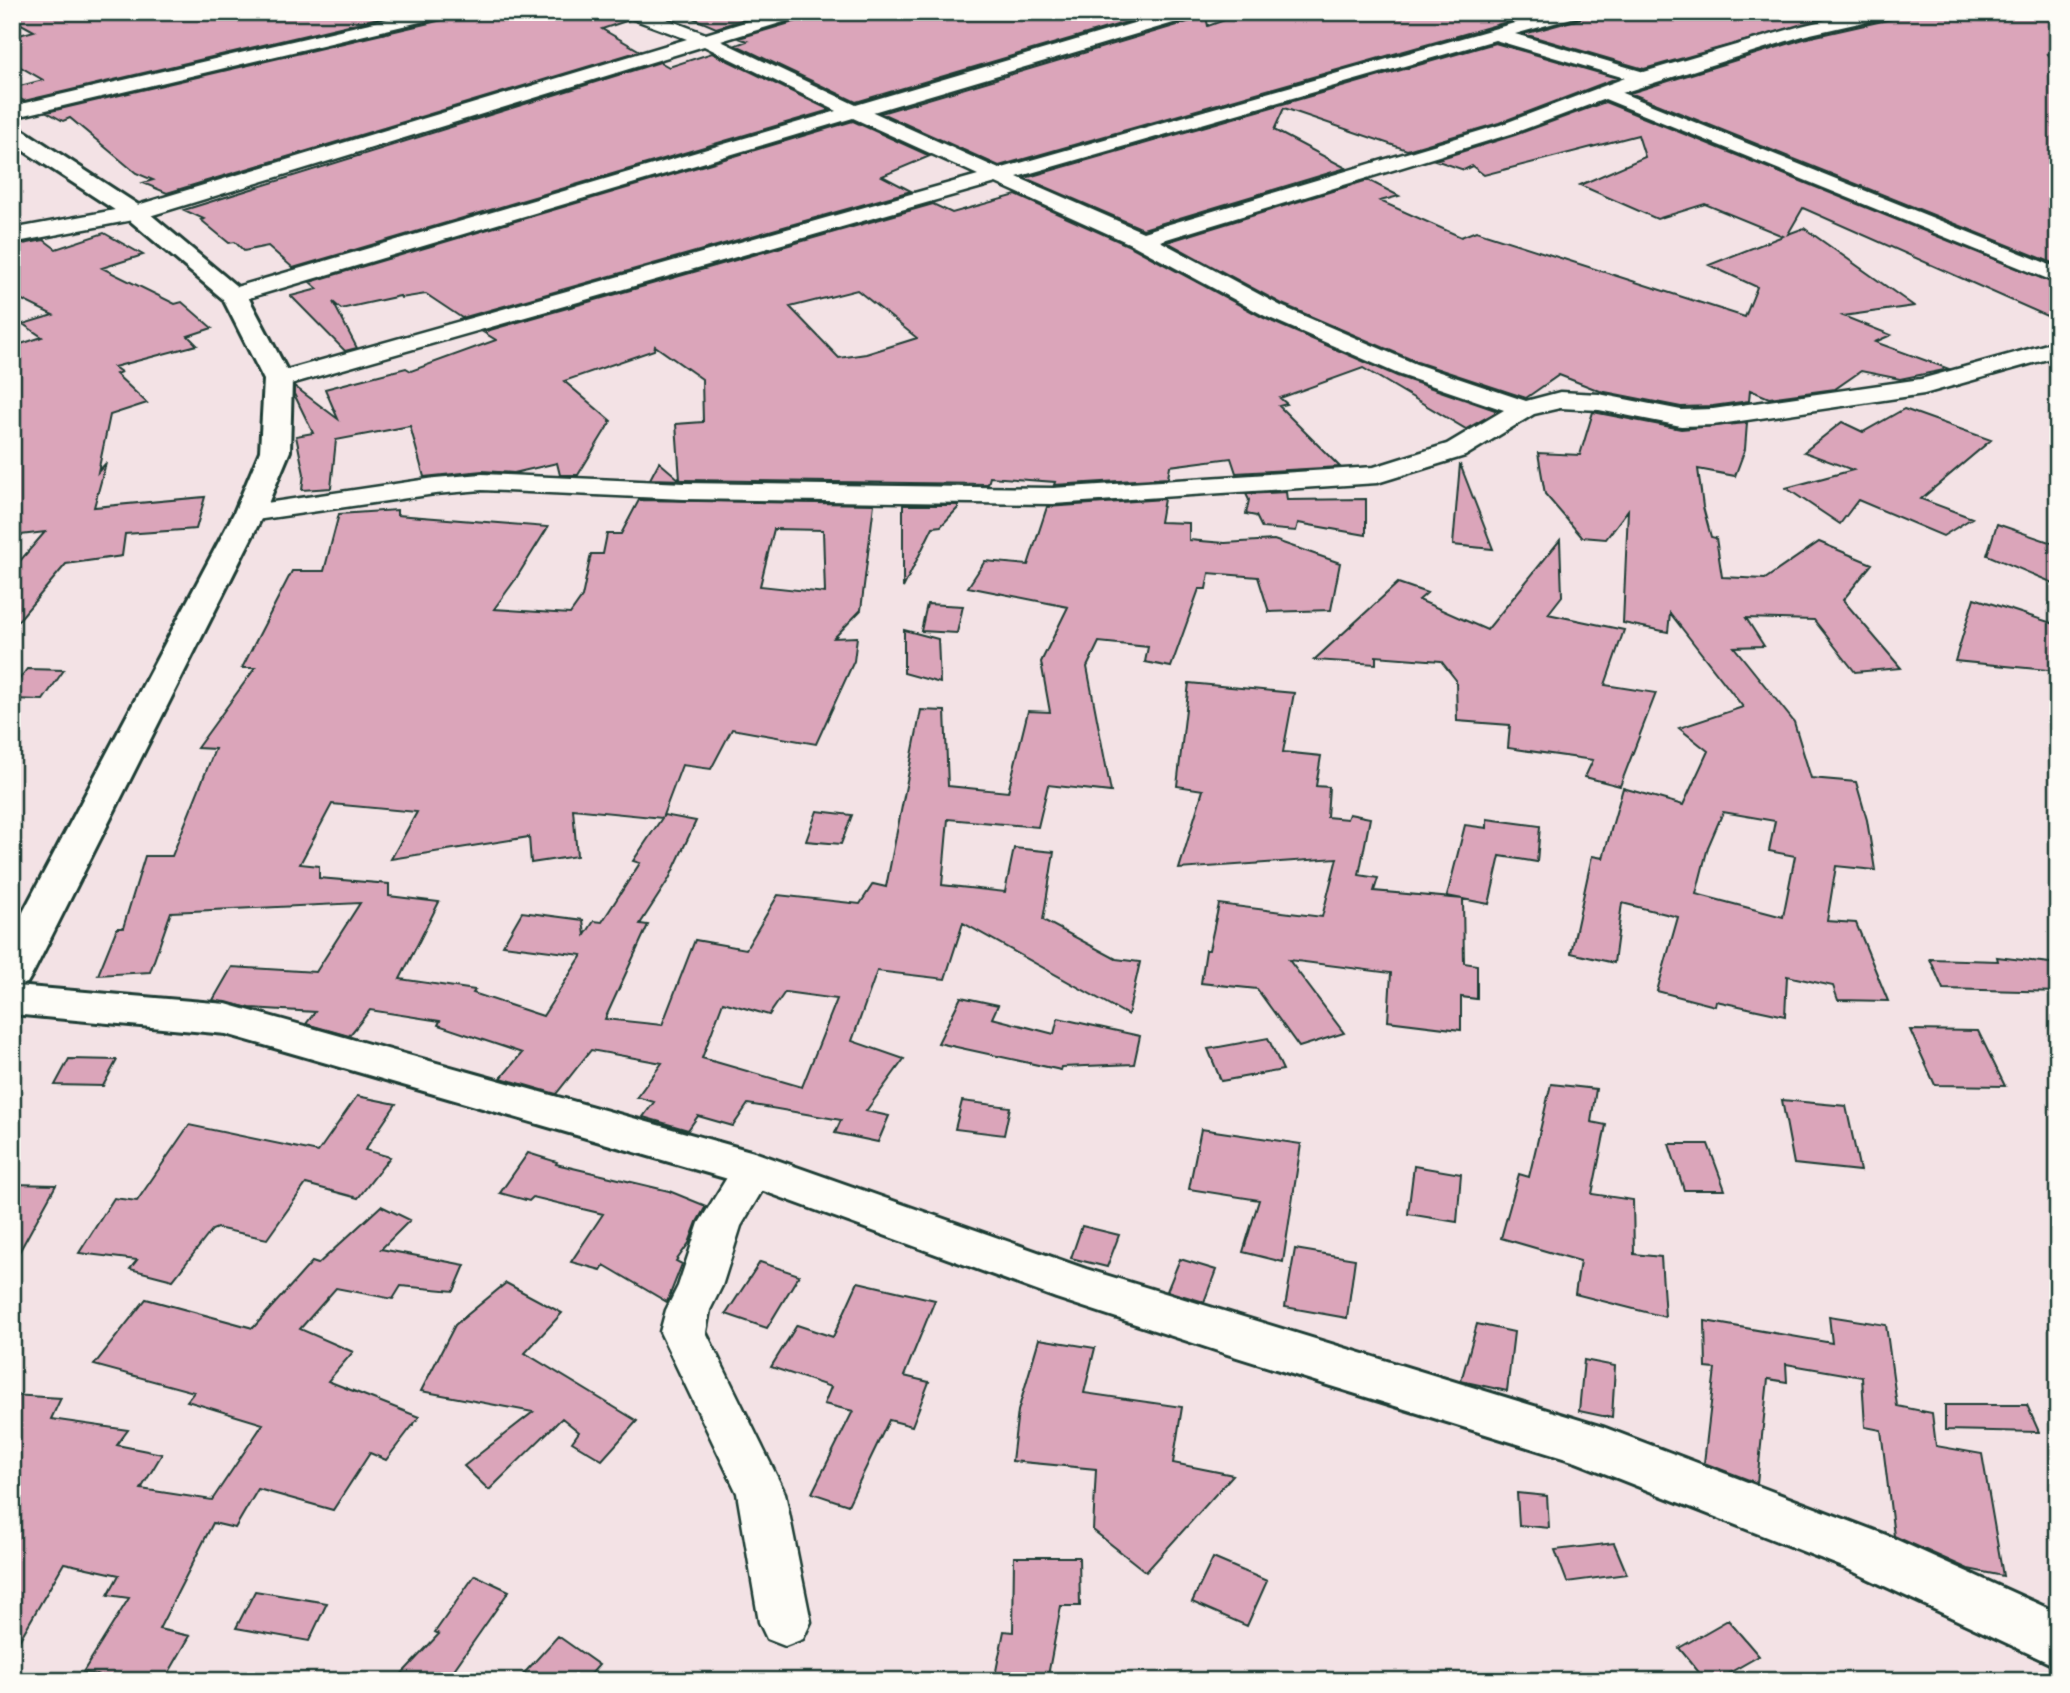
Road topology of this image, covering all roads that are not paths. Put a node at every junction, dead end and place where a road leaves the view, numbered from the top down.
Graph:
1 (441, 12) edge
2 (631, 12) edge
3 (797, 12) edge
4 (1191, 12) edge
5 (1573, 12) edge
6 (1884, 12) edge
7 (1494, 34) junction
8 (703, 39) junction
9 (1644, 78) junction
10 (1606, 93) junction
11 (851, 110) junction
12 (12, 112) edge
13 (12, 133) edge
14 (1002, 176) junction
15 (135, 213) junction
16 (12, 236) edge
17 (1141, 240) junction
18 (2058, 276) edge
19 (234, 295) junction
20 (2058, 348) edge
21 (278, 380) junction
22 (1525, 409) junction
23 (249, 513) junction
24 (12, 973) edge
25 (12, 1000) edge
26 (754, 1169) junction
27 (785, 1622) dead end
28 (2055, 1636) edge

1 - 12 street
2 - 8 street
3 - 8 street
4 - 11 street
5 - 7 street
6 - 9 street
7 - 9 street
7 - 14 street
8 - 11 street
8 - 15 street
9 - 10 street
10 - 17 street
10 - 18 street
11 - 14 street
11 - 19 street
13 - 15 main road
14 - 17 street
14 - 21 street
15 - 16 street
15 - 19 main road
17 - 22 street
19 - 21 main road
20 - 22 street
21 - 23 main road
22 - 23 street
23 - 24 main road
25 - 26 main road
26 - 27 street
26 - 28 main road

